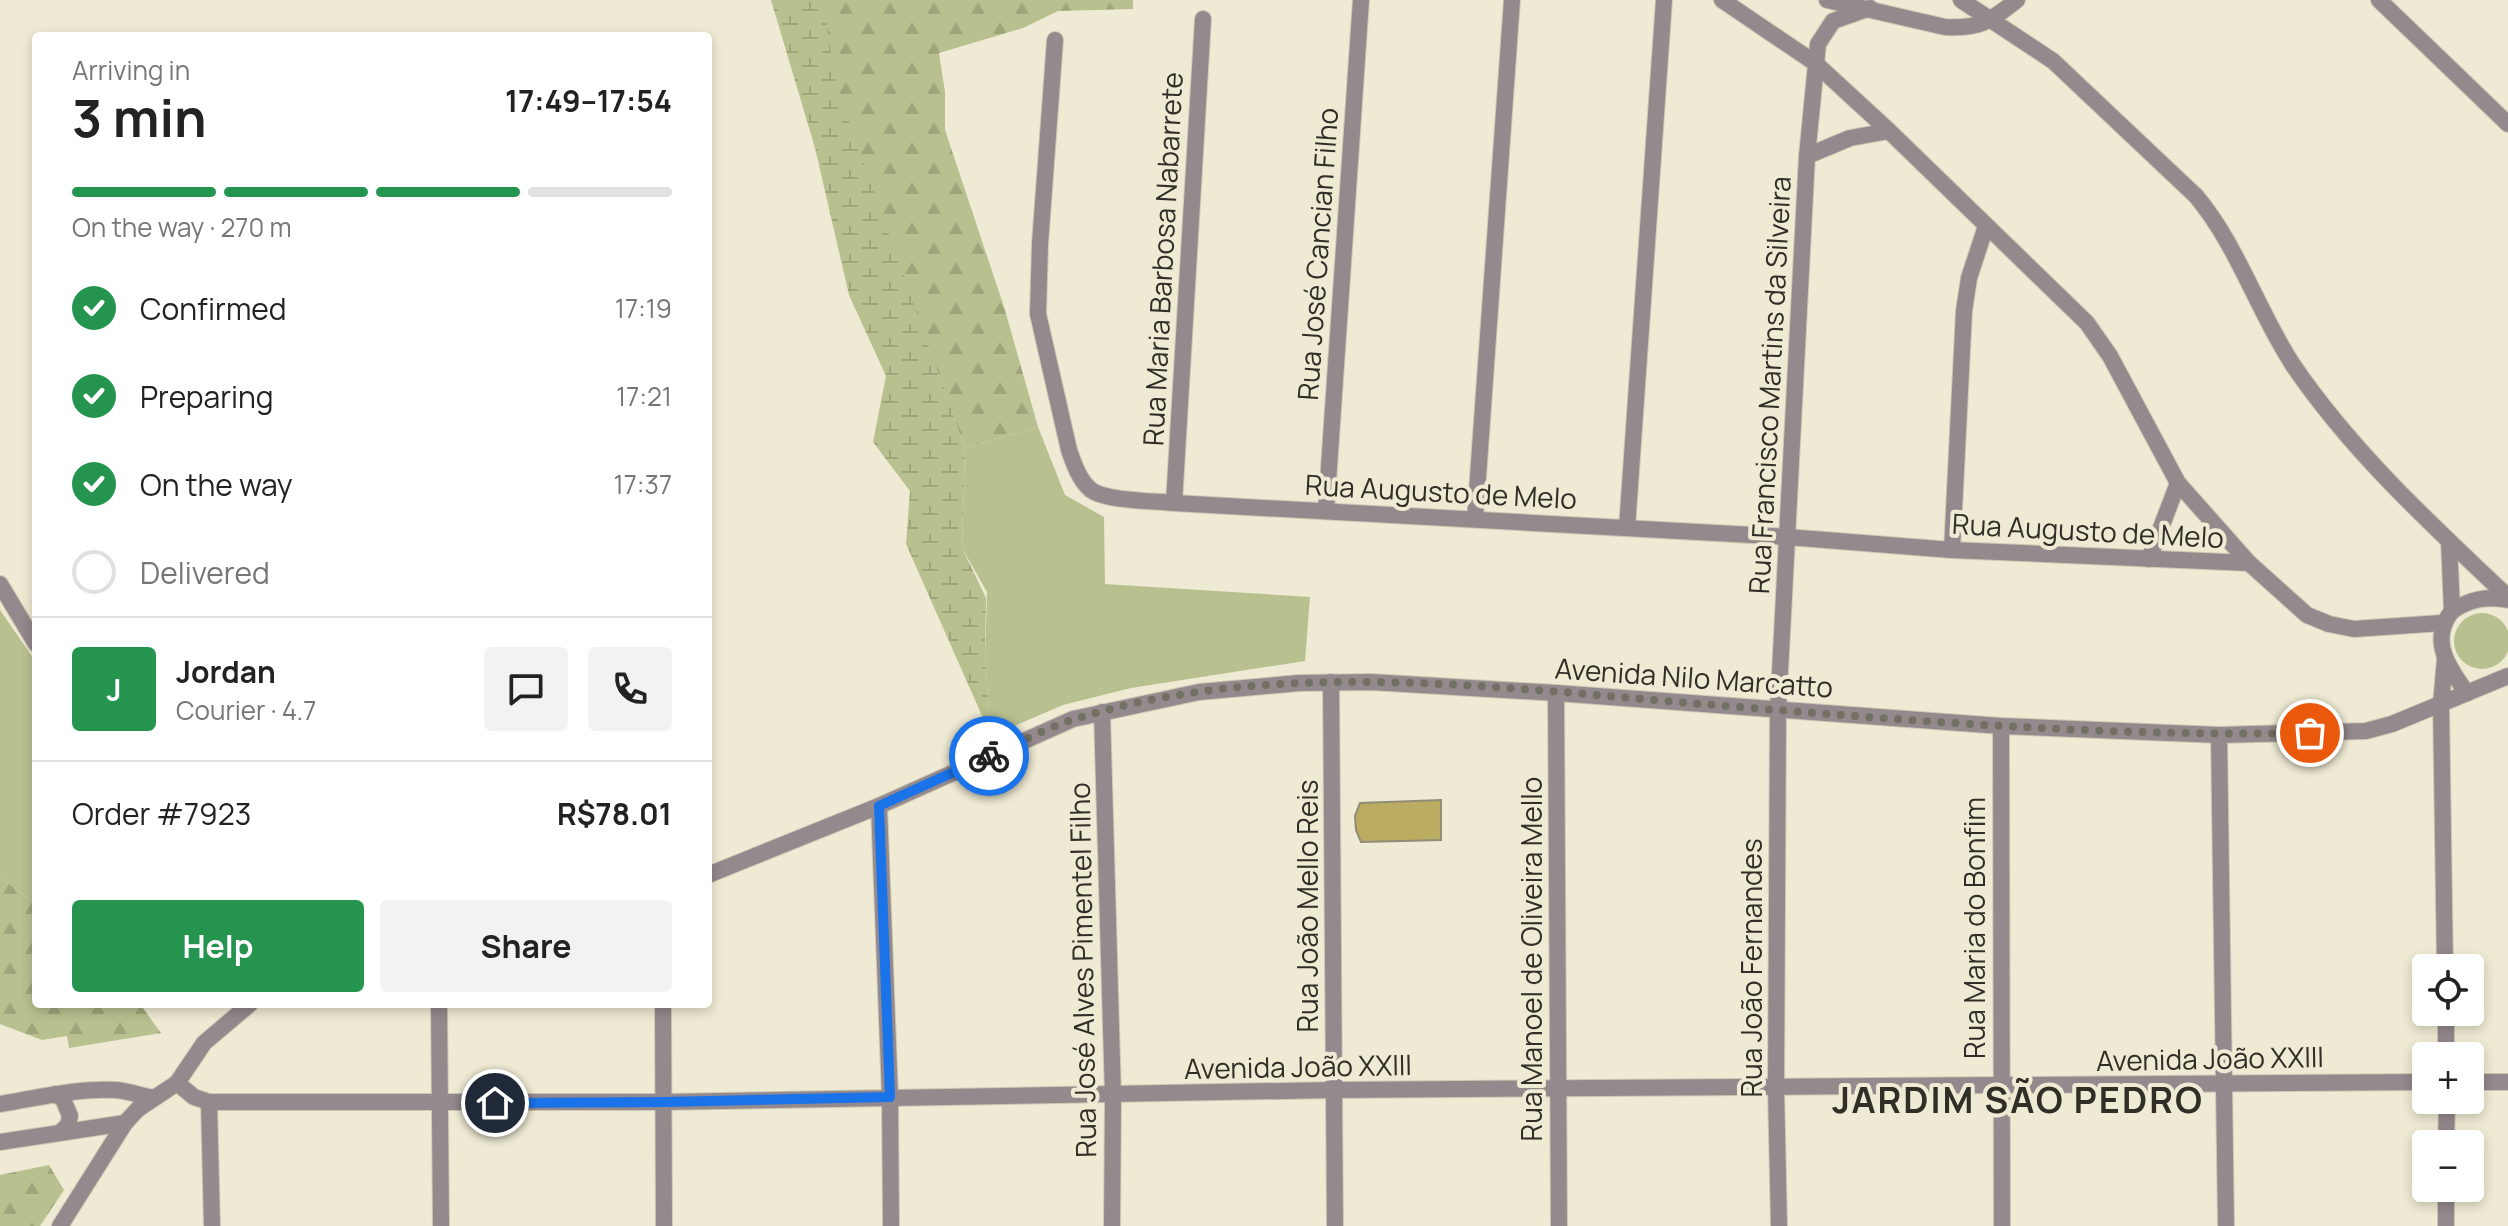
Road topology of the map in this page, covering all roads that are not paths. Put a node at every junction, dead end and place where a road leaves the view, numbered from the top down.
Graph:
1 (1361, 0) edge
2 (1512, 0) edge
3 (1664, 0) edge
4 (1722, 0) edge
5 (1821, 0) edge
6 (1827, 0) edge
7 (1961, 0) edge
8 (2017, 0) edge
9 (2379, 0) edge
10 (1870, 8) junction
11 (1203, 19) dead end
12 (1833, 21) junction
13 (1990, 21) junction
14 (1055, 40) dead end
15 (1815, 63) junction
16 (2508, 124) edge
17 (1889, 131) junction
18 (1807, 156) junction
19 (1986, 226) junction
20 (2178, 483) junction
21 (1174, 503) junction
22 (1326, 511) junction
23 (1475, 519) junction
24 (1627, 528) junction
25 (1787, 537) junction
26 (2449, 541) junction
27 (1952, 550) junction
28 (2149, 559) junction
29 (2249, 563) junction
30 (0, 584) edge
31 (2508, 598) edge
32 (2447, 617) junction
33 (32, 637) edge
34 (2445, 659) junction
35 (2508, 676) edge
36 (1331, 682) junction
37 (1556, 693) junction
38 (2467, 693) junction
39 (2441, 704) junction
40 (1778, 710) junction
41 (1102, 712) junction
42 (2001, 726) junction
43 (2219, 735) junction
44 (879, 806) junction
45 (712, 873) edge
46 (2445, 954) edge
47 (245, 1008) edge
48 (439, 1008) edge
49 (663, 1008) edge
50 (2412, 1082) edge
51 (2484, 1082) edge
52 (2508, 1082) edge
53 (177, 1083) junction
54 (2224, 1083) junction
55 (2000, 1087) junction
56 (1557, 1088) junction
57 (1776, 1088) junction
58 (1334, 1090) junction
59 (55, 1094) junction
60 (1113, 1096) junction
61 (890, 1097) junction
62 (154, 1098) junction
63 (209, 1102) junction
64 (664, 1102) junction
65 (439, 1103) junction
66 (0, 1104) edge
67 (125, 1123) junction
68 (61, 1132) junction
69 (0, 1142) edge
70 (2446, 1202) edge
71 (60, 1226) edge
72 (212, 1226) edge
73 (441, 1226) edge
74 (664, 1226) edge
75 (891, 1226) edge
76 (1112, 1226) edge
77 (1335, 1226) edge
78 (1559, 1226) edge
79 (1779, 1226) edge
80 (2002, 1226) edge
81 (2226, 1226) edge
82 (2446, 1226) edge

1 - 22 street, Rua José Cancian Filho
2 - 23 street
3 - 24 street
4 - 15 street
5 - 12 street
6 - 10 street
7 - 13 street
8 - 13 street
9 - 16 street
10 - 12 street
10 - 13 street
11 - 21 street, Rua Maria Barbosa Nabarrete
12 - 15 street, Rua Francisco Martins da Silveira
13 - 26 street
14 - 21 street, Rua Augusto de Melo
15 - 17 street
15 - 18 street, Rua Francisco Martins da Silveira
17 - 18 street
17 - 19 street
18 - 25 street, Rua Francisco Martins da Silveira
19 - 20 street
19 - 27 street
20 - 28 street
20 - 29 street
21 - 22 street, Rua Augusto de Melo
22 - 23 street, Rua Augusto de Melo
23 - 24 street, Rua Augusto de Melo
24 - 25 street, Rua Augusto de Melo
25 - 27 street, Rua Augusto de Melo
25 - 40 street, Rua Francisco Martins da Silveira
26 - 31 street
26 - 32 street
27 - 28 street, Rua Augusto de Melo
28 - 29 street, Rua Augusto de Melo
29 - 32 street
30 - 33 street
31 - 32 street
32 - 34 street
34 - 38 street
34 - 39 street
35 - 38 street, Avenida Nilo Marcatto
36 - 37 street, Avenida Nilo Marcatto
36 - 41 street, Avenida Nilo Marcatto
36 - 58 street, Rua João Mello Reis
37 - 40 street, Avenida Nilo Marcatto
37 - 56 street, Rua Manoel de Oliveira Mello
38 - 39 street, Avenida Nilo Marcatto
39 - 43 street, Avenida Nilo Marcatto
39 - 46 street
40 - 42 street, Avenida Nilo Marcatto
40 - 57 street, Rua João Fernandes
41 - 44 street, Avenida Nilo Marcatto
41 - 60 street, Rua José Alves Pimentel Filho
42 - 43 street, Avenida Nilo Marcatto
42 - 55 street, Rua Maria do Bonfim
43 - 54 street
44 - 45 street, Avenida Nilo Marcatto
44 - 61 street
47 - 53 street
48 - 65 street
49 - 64 street
50 - 54 street, Avenida João XXIII
51 - 52 street
53 - 62 street
53 - 63 street
54 - 55 street, Avenida João XXIII
54 - 81 street
55 - 57 street, Avenida João XXIII
55 - 80 street, Rua Maria do Bonfim
56 - 57 street, Avenida João XXIII
56 - 58 street, Avenida João XXIII
56 - 78 street, Rua Manoel de Oliveira Mello
57 - 79 street, Rua João Fernandes
58 - 60 street, Avenida João XXIII
58 - 77 street, Rua João Mello Reis
59 - 62 street
59 - 66 street
59 - 68 street
60 - 61 street, Avenida João XXIII
60 - 76 street, Rua José Alves Pimentel Filho
61 - 64 street, Avenida João XXIII
61 - 75 street
62 - 67 street
63 - 65 street, Avenida João XXIII
63 - 72 street
64 - 65 street, Avenida João XXIII
64 - 74 street
65 - 73 street
67 - 68 street
67 - 71 street
68 - 69 street
70 - 82 street

